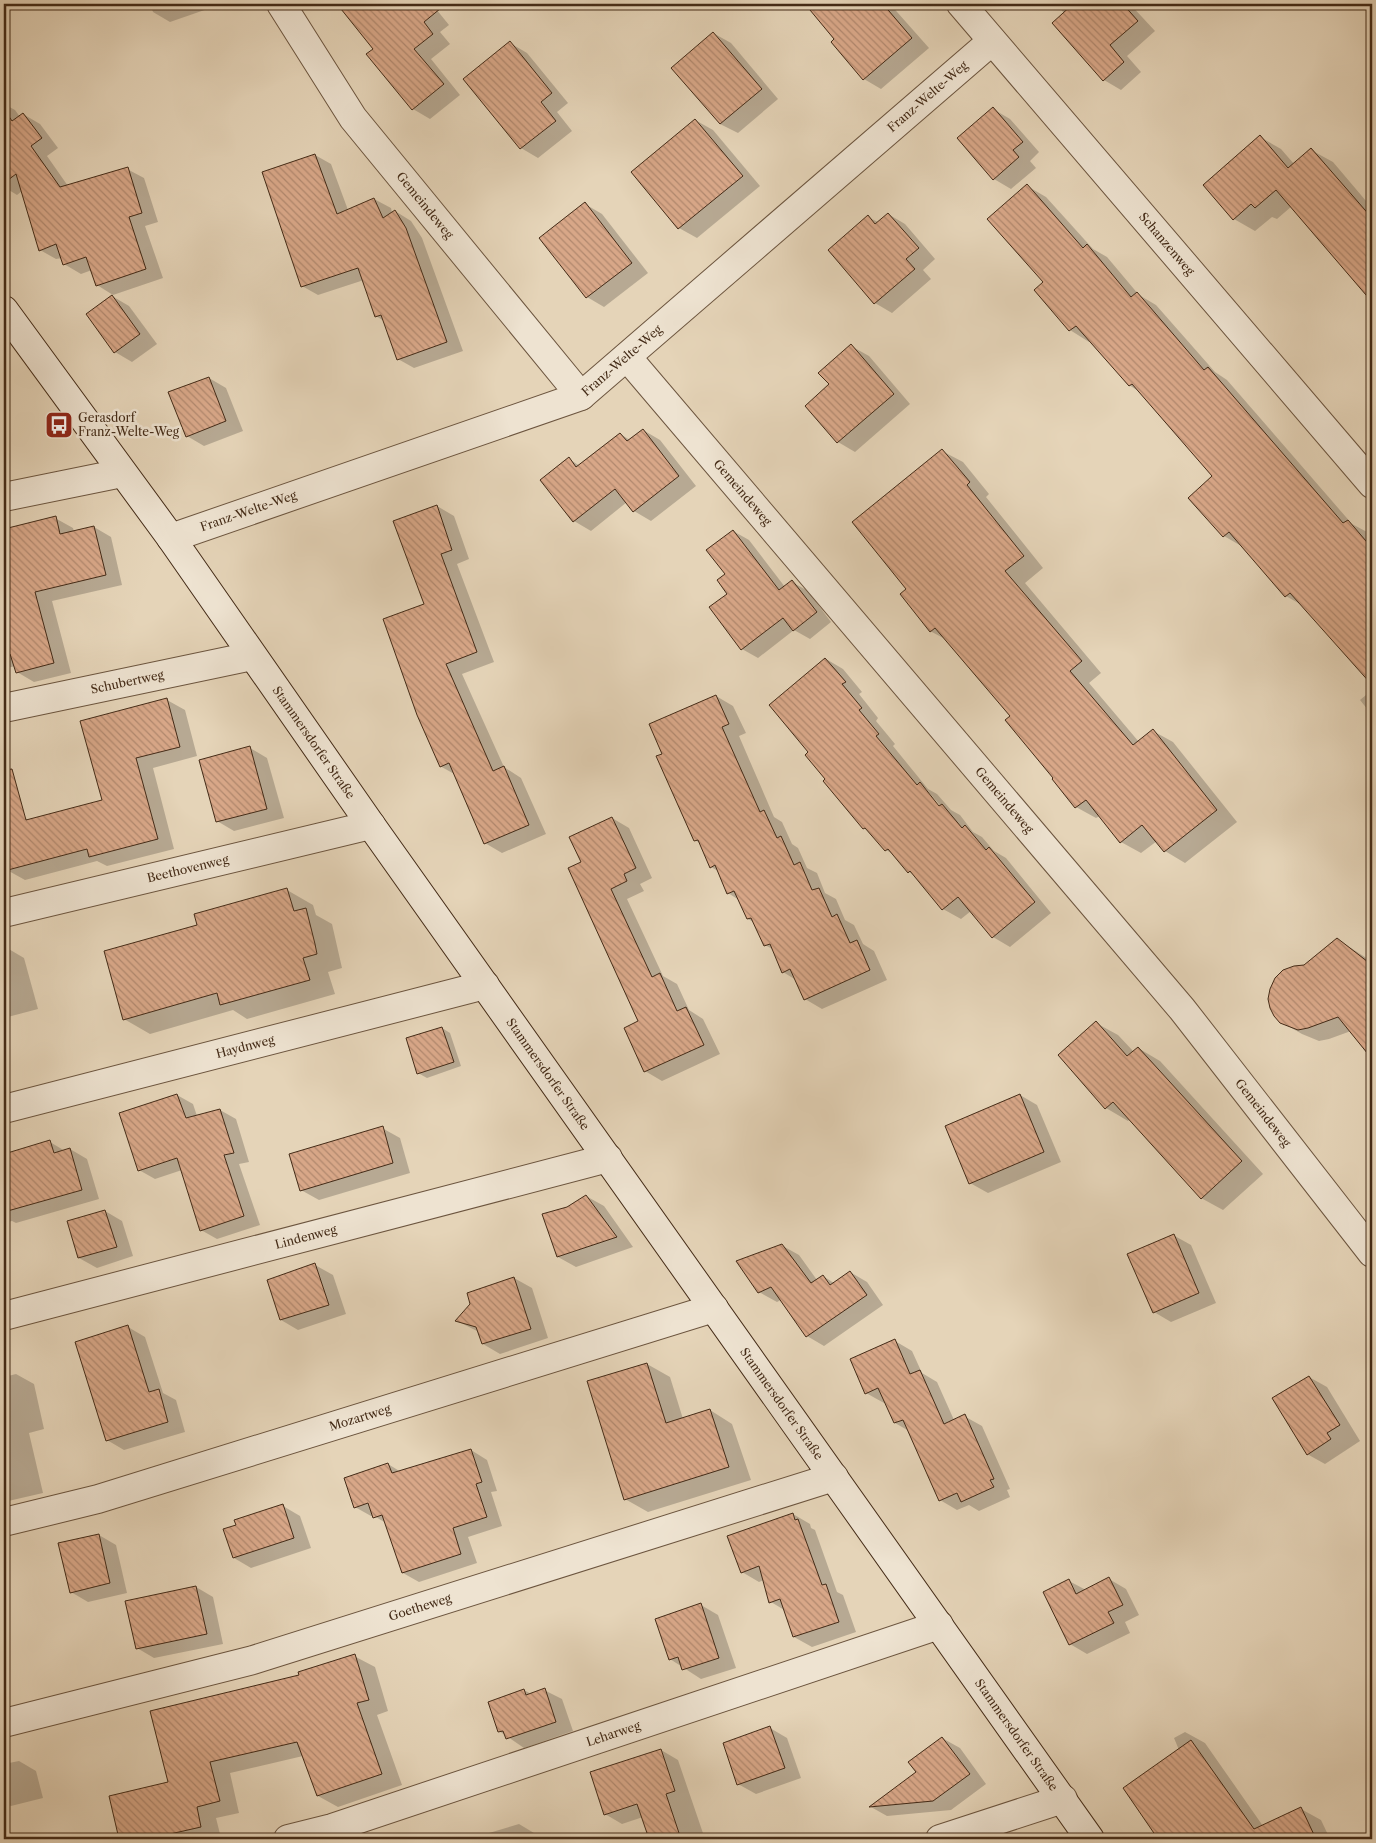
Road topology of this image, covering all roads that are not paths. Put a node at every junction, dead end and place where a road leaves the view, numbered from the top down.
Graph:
1 (281, 4) edge
2 (961, 4) edge
3 (992, 41) junction
4 (4, 310) edge
5 (628, 357) junction
6 (581, 396) junction
7 (122, 473) junction
8 (1372, 484) edge
9 (4, 497) edge
10 (171, 538) junction
11 (252, 656) junction
12 (4, 708) edge
13 (371, 825) junction
14 (4, 913) edge
15 (485, 985) junction
16 (4, 1109) edge
17 (608, 1158) junction
18 (1372, 1253) edge
19 (714, 1308) junction
20 (4, 1316) edge
21 (834, 1477) junction
22 (4, 1522) edge
23 (939, 1625) junction
24 (4, 1723) edge
25 (1063, 1799) junction
26 (288, 1839) edge
27 (940, 1839) edge
28 (1090, 1839) edge

1 - 6 street, Gemeindeweg
2 - 3 street, Schanzenweg
3 - 5 street, Franz-Welte-Weg
3 - 8 street, Schanzenweg
4 - 7 street, Stammersdorfer Straße
5 - 6 street, Franz-Welte-Weg
5 - 18 street, Gemeindeweg
6 - 10 street, Franz-Welte-Weg
7 - 9 street
7 - 10 street, Stammersdorfer Straße
10 - 11 street, Stammersdorfer Straße
11 - 12 street, Schubertweg
11 - 13 street, Stammersdorfer Straße
13 - 14 street, Beethovenweg
13 - 15 street, Stammersdorfer Straße
15 - 16 street, Haydnweg
15 - 17 street, Stammersdorfer Straße
17 - 19 street, Stammersdorfer Straße
17 - 20 street, Lindenweg
19 - 21 street, Stammersdorfer Straße
19 - 22 street, Mozartweg
21 - 23 street, Stammersdorfer Straße
21 - 24 street, Goetheweg
23 - 25 street, Stammersdorfer Straße
23 - 26 street, Leharweg
25 - 27 street
25 - 28 street, Stammersdorfer Straße

